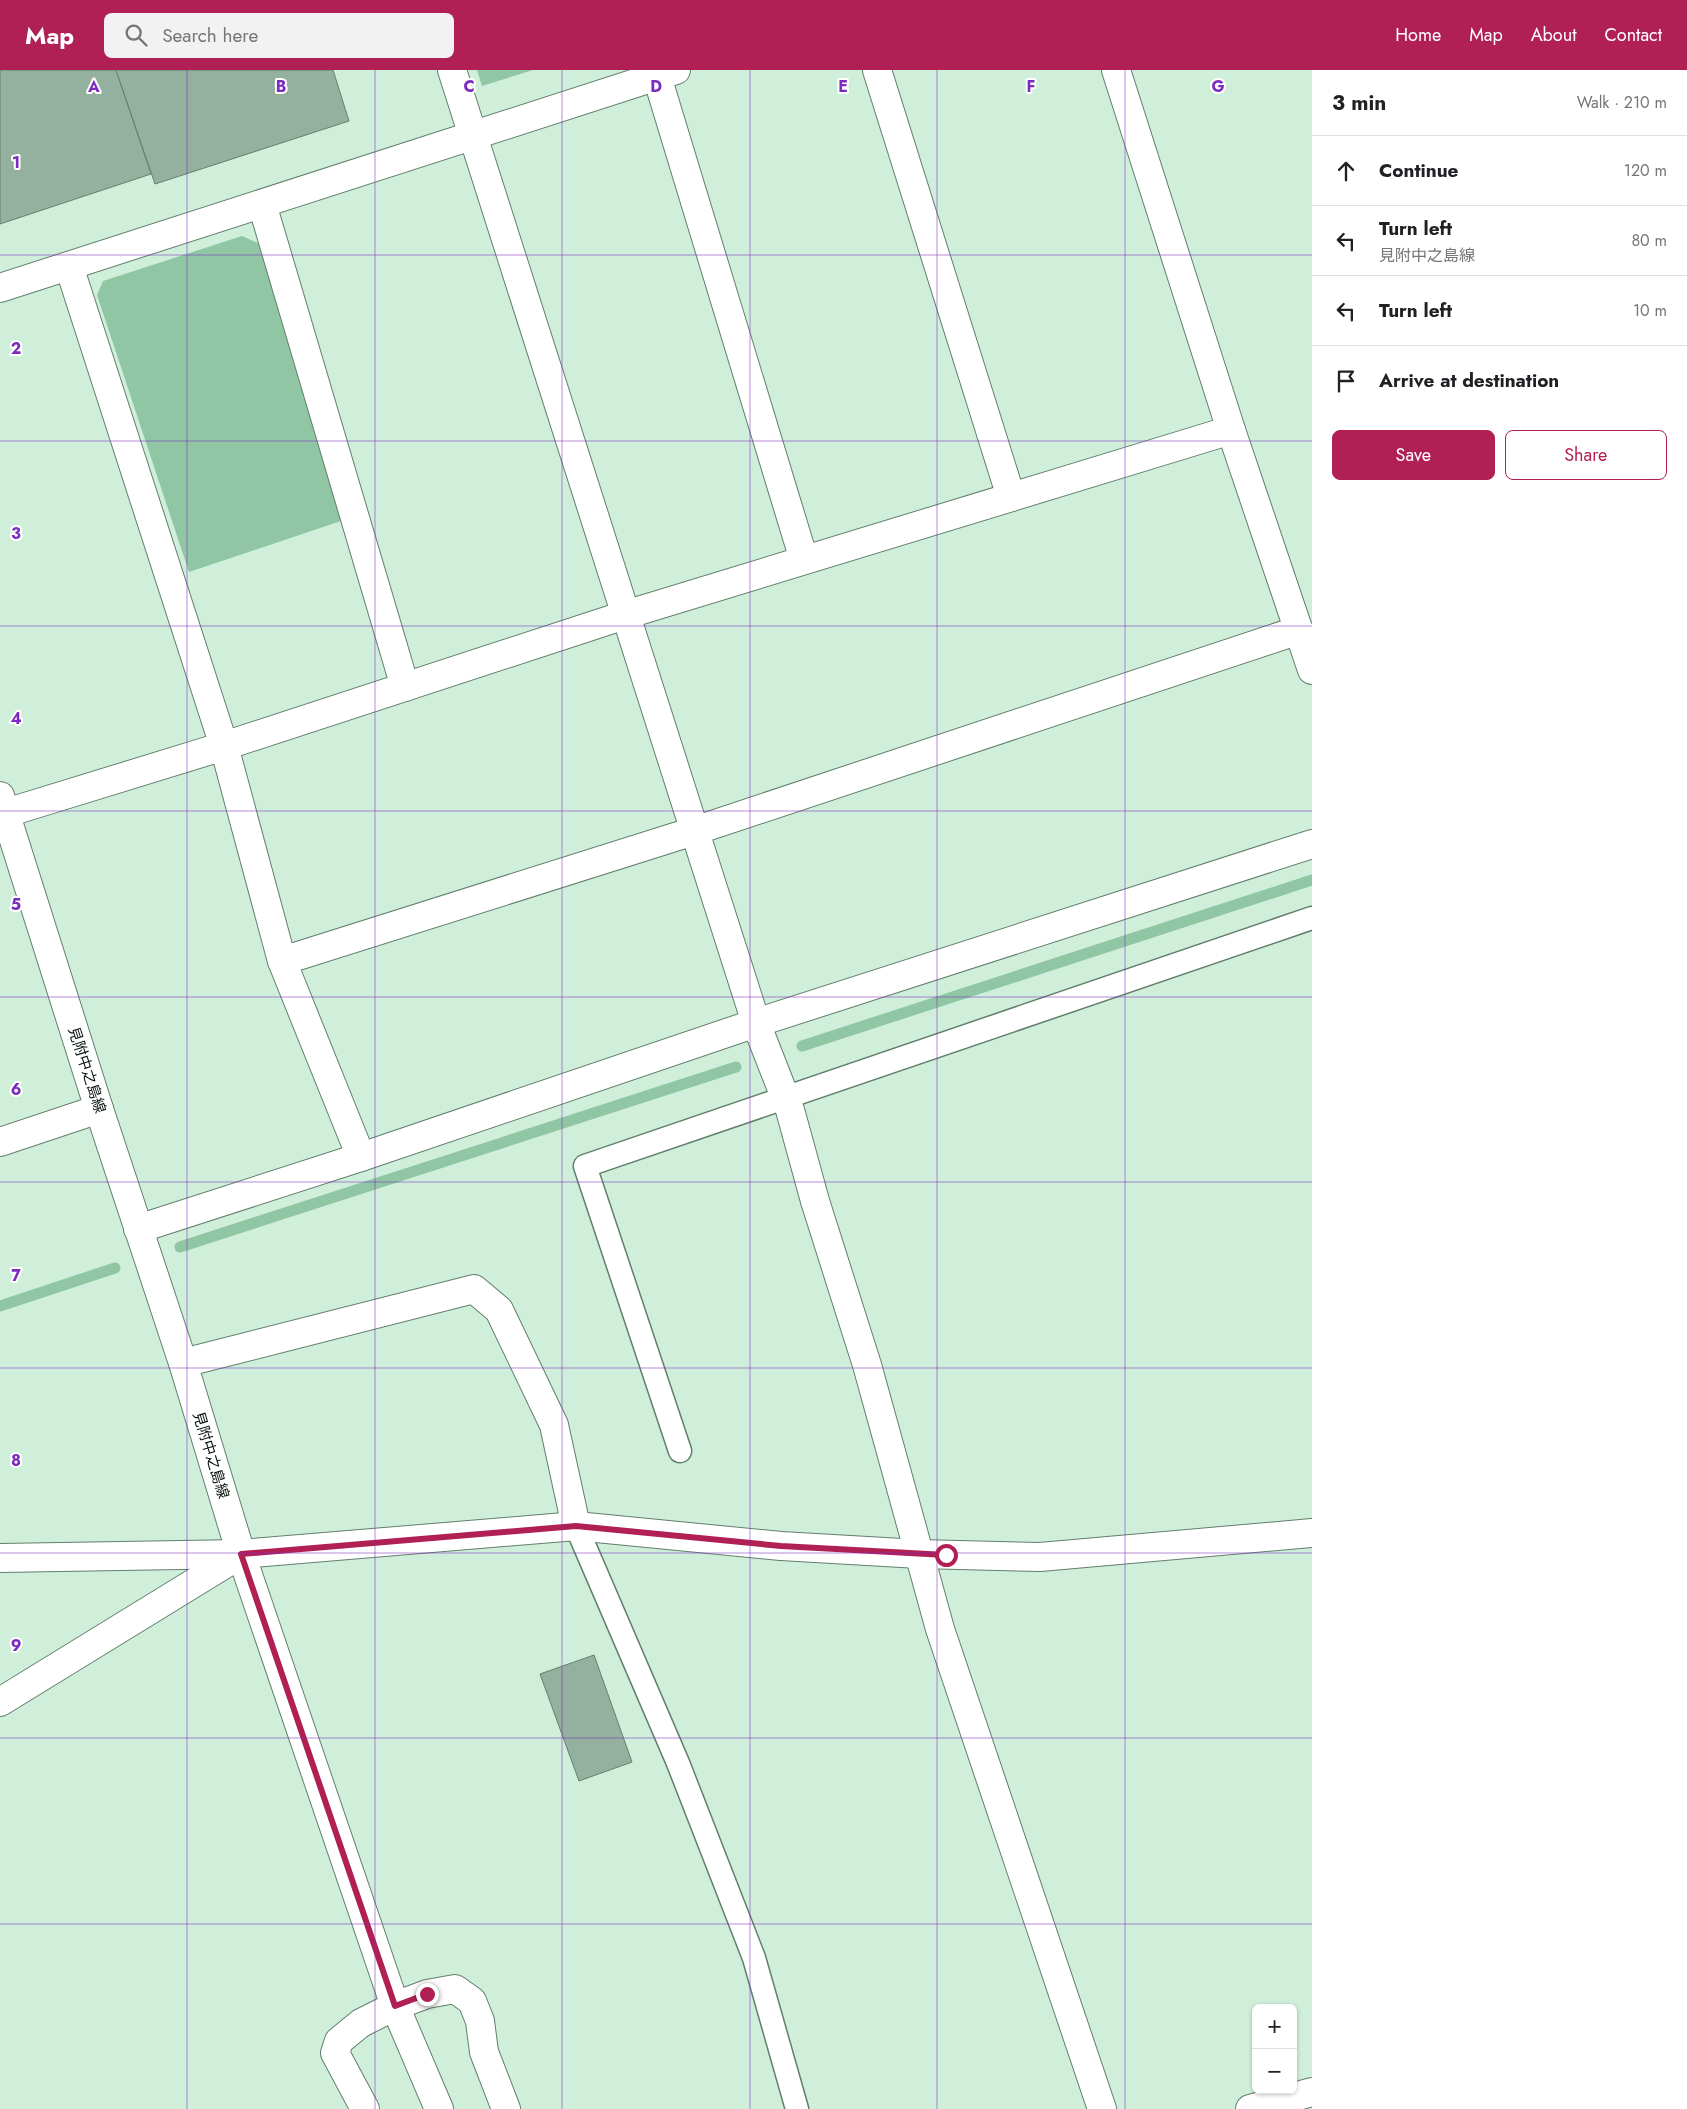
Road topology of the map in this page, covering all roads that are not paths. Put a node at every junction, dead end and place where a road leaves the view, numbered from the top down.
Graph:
1 (452, 70) edge
2 (876, 70) edge
3 (1116, 70) edge
4 (663, 72) edge
5 (473, 136) junction
6 (262, 204) junction
7 (69, 266) junction
8 (0, 288) edge
9 (1231, 430) junction
10 (1011, 497) junction
11 (804, 560) junction
12 (625, 615) junction
13 (1299, 630) junction
14 (1312, 670) edge
15 (405, 686) junction
16 (224, 746) junction
17 (3, 805) edge
18 (694, 830) junction
19 (1312, 844) edge
20 (1312, 918) edge
21 (282, 961) junction
22 (756, 1023) junction
23 (785, 1097) junction
24 (99, 1109) junction
25 (0, 1142) edge
26 (361, 1157) junction
27 (138, 1230) junction
28 (183, 1363) junction
29 (680, 1451) dead end
30 (576, 1526) junction
31 (1312, 1533) edge
32 (241, 1554) junction
33 (919, 1554) junction
34 (0, 1558) edge
35 (0, 1702) edge
36 (395, 2006) junction
37 (1312, 2092) edge
38 (365, 2109) edge
39 (439, 2109) edge
40 (506, 2109) edge
41 (797, 2109) edge
42 (1102, 2109) edge
43 (1250, 2109) edge

1 - 5 street
2 - 10 street
3 - 9 street
4 - 5 street
4 - 11 street
5 - 6 street
5 - 12 street
6 - 7 street
6 - 15 street
7 - 8 street
7 - 16 street
9 - 10 street
9 - 13 street
10 - 11 street
11 - 12 street
12 - 15 street
12 - 18 street
13 - 14 street
13 - 18 street
15 - 16 street
16 - 17 street
16 - 21 street
17 - 24 street, 見附中之島線
18 - 21 street
18 - 22 street
19 - 22 street
20 - 23 lane
21 - 26 street
22 - 23 street
22 - 26 street
23 - 29 lane
23 - 33 street
24 - 25 street
24 - 27 street, 見附中之島線
26 - 27 street
27 - 28 street, 見附中之島線
28 - 30 street
28 - 32 street, 見附中之島線
30 - 32 street
30 - 33 street
30 - 41 lane
31 - 33 street
32 - 34 street
32 - 35 street
32 - 36 street, 見附中之島線
33 - 42 street
36 - 38 street
36 - 39 street, 見附中之島線
36 - 40 street
37 - 43 street

